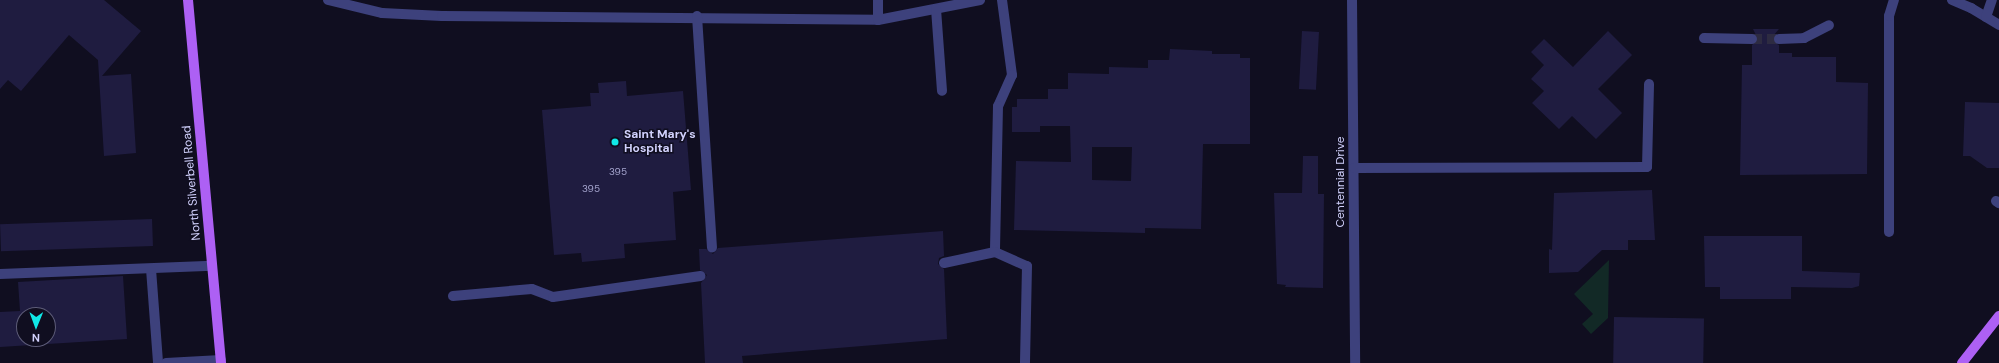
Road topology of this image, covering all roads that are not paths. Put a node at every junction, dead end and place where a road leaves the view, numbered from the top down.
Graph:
1 (188, 0) edge
2 (331, 0) edge
3 (878, 0) edge
4 (980, 0) edge
5 (1002, 0) edge
6 (1352, 0) edge
7 (1894, 0) edge
8 (1952, 0) edge
9 (1992, 0) edge
10 (936, 9) junction
11 (697, 16) junction
12 (1986, 16) junction
13 (878, 20) junction
14 (1829, 24) dead end
15 (1999, 25) edge
16 (1704, 38) dead end
17 (1752, 39) tunnel mouth
18 (1779, 39) tunnel mouth
19 (1649, 84) dead end
20 (942, 91) dead end
21 (1354, 168) junction
22 (1889, 232) dead end
23 (712, 248) dead end
24 (995, 252) junction
25 (944, 263) dead end
26 (212, 266) junction
27 (151, 269) junction
28 (0, 274) edge
29 (701, 276) dead end
30 (453, 296) dead end
31 (1999, 316) edge
32 (221, 361) edge
33 (158, 363) edge
34 (166, 363) edge
35 (1025, 363) edge
36 (1356, 363) edge
37 (1962, 363) edge

1 - 26 main road, North Silverbell Road
2 - 11 street
3 - 13 street
4 - 10 street
5 - 24 street
6 - 21 street, Centennial Drive
7 - 22 street
8 - 12 street
9 - 12 street
10 - 13 street
10 - 20 street
11 - 13 street
11 - 23 street
12 - 15 street
14 - 18 street
16 - 17 street
19 - 21 street
21 - 36 street, Centennial Drive
24 - 25 street
24 - 35 street
26 - 27 street
26 - 32 main road, North Silverbell Road
27 - 28 street
27 - 33 street
29 - 30 street
31 - 37 main road
32 - 34 street

